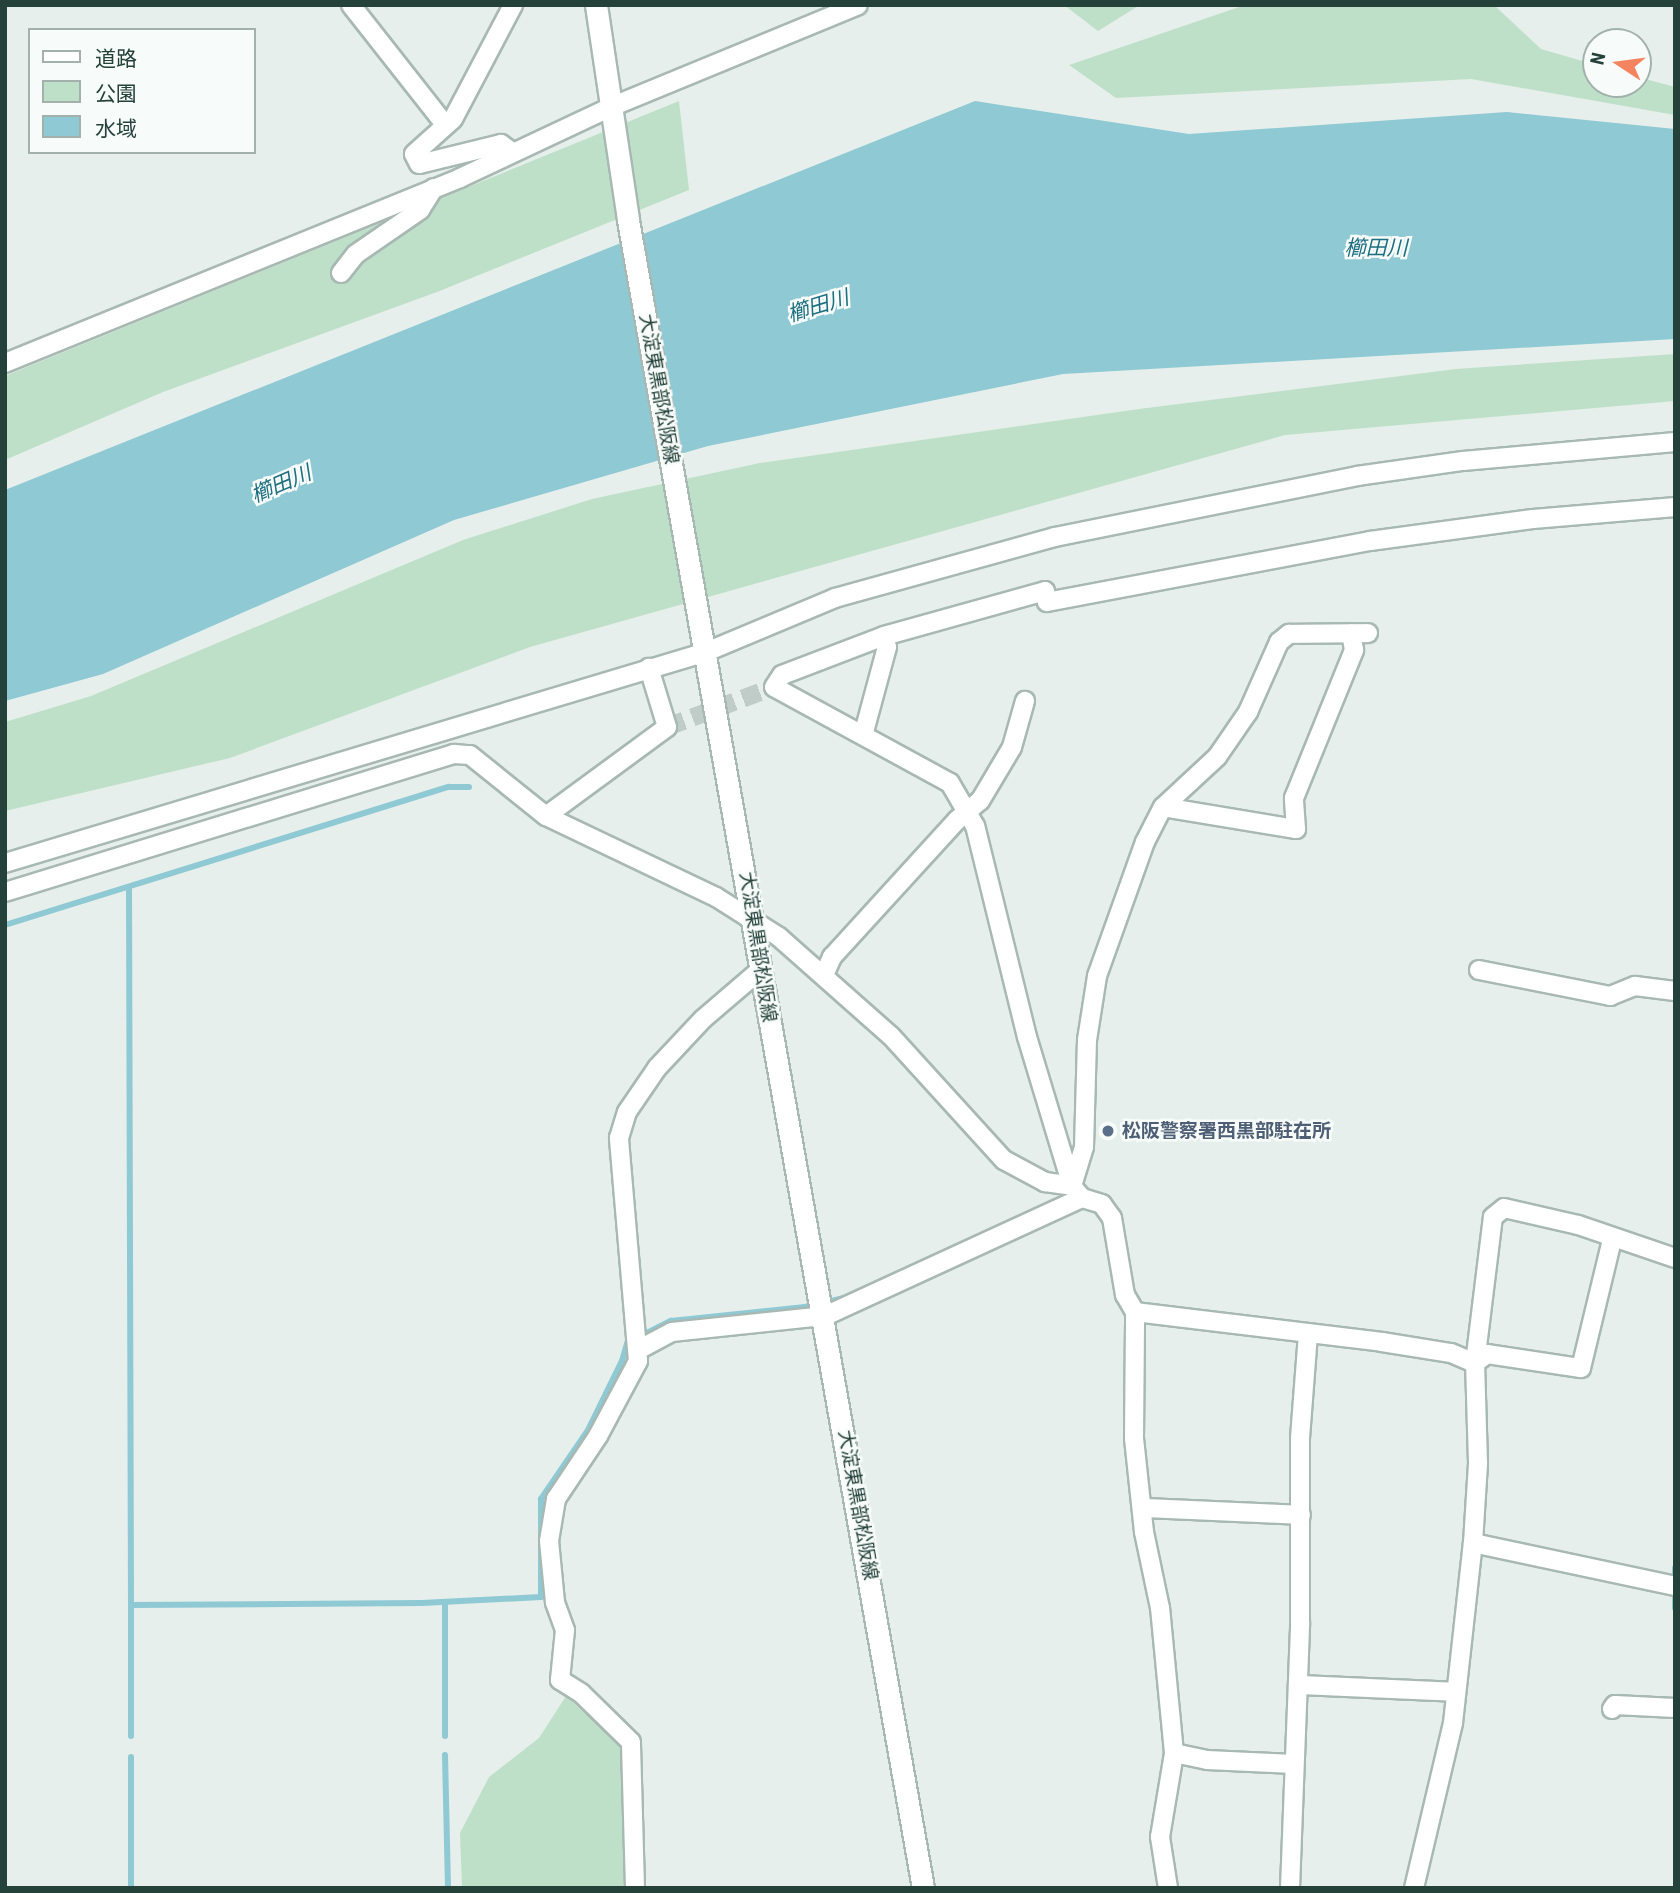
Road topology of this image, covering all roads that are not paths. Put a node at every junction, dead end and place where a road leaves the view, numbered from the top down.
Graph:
1 (351, 5) edge
2 (513, 5) edge
3 (596, 5) edge
4 (858, 5) edge
5 (612, 117) junction
6 (443, 123) junction
7 (512, 152) junction
8 (434, 188) junction
9 (341, 272) dead end
10 (5, 363) edge
11 (1675, 442) edge
12 (1675, 507) edge
13 (884, 636) junction
14 (705, 645) junction
15 (649, 668) junction
16 (1025, 701) dead end
17 (864, 732) junction
18 (1163, 807) junction
19 (967, 812) junction
20 (546, 816) junction
21 (5, 863) edge
22 (5, 892) edge
23 (756, 926) junction
24 (1479, 970) dead end
25 (759, 971) junction
26 (824, 975) junction
27 (1675, 991) edge
28 (1077, 1192) junction
29 (1612, 1240) junction
30 (1675, 1258) edge
31 (824, 1308) junction
32 (1135, 1312) junction
33 (1308, 1333) junction
34 (638, 1350) junction
35 (1475, 1363) junction
36 (1143, 1508) junction
37 (1301, 1516) junction
38 (1473, 1543) junction
39 (1673, 1586) edge
40 (1298, 1685) junction
41 (1456, 1692) junction
42 (1673, 1708) edge
43 (1612, 1709) dead end
44 (1174, 1753) junction
45 (1294, 1764) junction
46 (635, 1888) edge
47 (923, 1888) edge
48 (1168, 1888) edge
49 (1290, 1888) edge
50 (1414, 1888) edge

1 - 6 street
2 - 6 street
3 - 5 main road, 大淀東黒部松阪線
4 - 5 street
5 - 7 street
5 - 14 main road, 大淀東黒部松阪線
6 - 7 street
7 - 8 street
8 - 9 street
8 - 10 street
11 - 14 street
12 - 13 street
13 - 17 street
13 - 17 street
14 - 15 street
14 - 23 main road, 大淀東黒部松阪線
15 - 20 street
15 - 21 street
16 - 19 street
17 - 19 street
18 - 18 street
18 - 28 street
19 - 26 street
19 - 28 street
20 - 22 street
20 - 23 street
23 - 25 main road, 大淀東黒部松阪線
23 - 26 street
24 - 27 street
25 - 31 main road, 大淀東黒部松阪線
25 - 34 street
26 - 28 street
28 - 31 street
28 - 32 street
29 - 30 street
29 - 35 street
29 - 35 street
31 - 34 street
31 - 47 main road, 大淀東黒部松阪線
32 - 33 street
32 - 36 street
33 - 35 street
33 - 37 street
34 - 46 street
35 - 38 street
36 - 37 street
36 - 44 street
37 - 40 street
38 - 39 street
38 - 41 street
40 - 41 street
40 - 45 street
41 - 50 street
42 - 43 street
44 - 45 street
44 - 48 street
45 - 49 street

